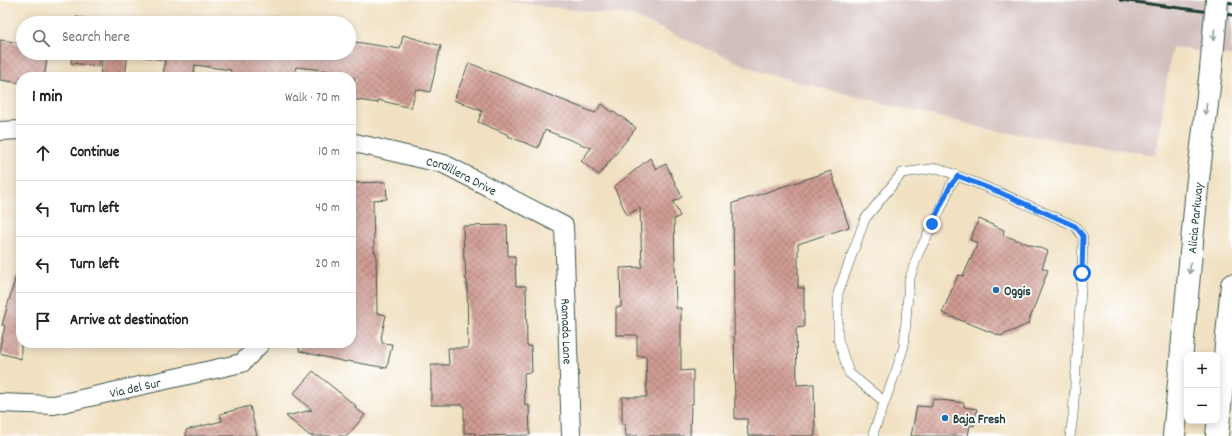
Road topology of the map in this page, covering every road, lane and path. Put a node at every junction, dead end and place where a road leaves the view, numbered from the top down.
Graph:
1 (1216, 0) edge
2 (16, 130) edge
3 (0, 131) edge
4 (356, 143) edge
5 (958, 176) junction
6 (564, 226) joint
7 (1232, 285) edge
8 (256, 348) edge
9 (885, 402) junction
10 (0, 403) edge
11 (571, 436) edge
12 (874, 436) edge
13 (1070, 436) edge
14 (1174, 436) edge
15 (1217, 436) edge

1 -> 14 main road, Alicia Parkway, bridge
2 - 3 street
4 - 6 street, Cordillera Drive
5 - 9 lane
5 - 9 lane
5 - 13 lane
6 - 11 street, Ramada Lane
7 - 15 main road
8 - 10 street, Via del Sur
9 - 12 lane

